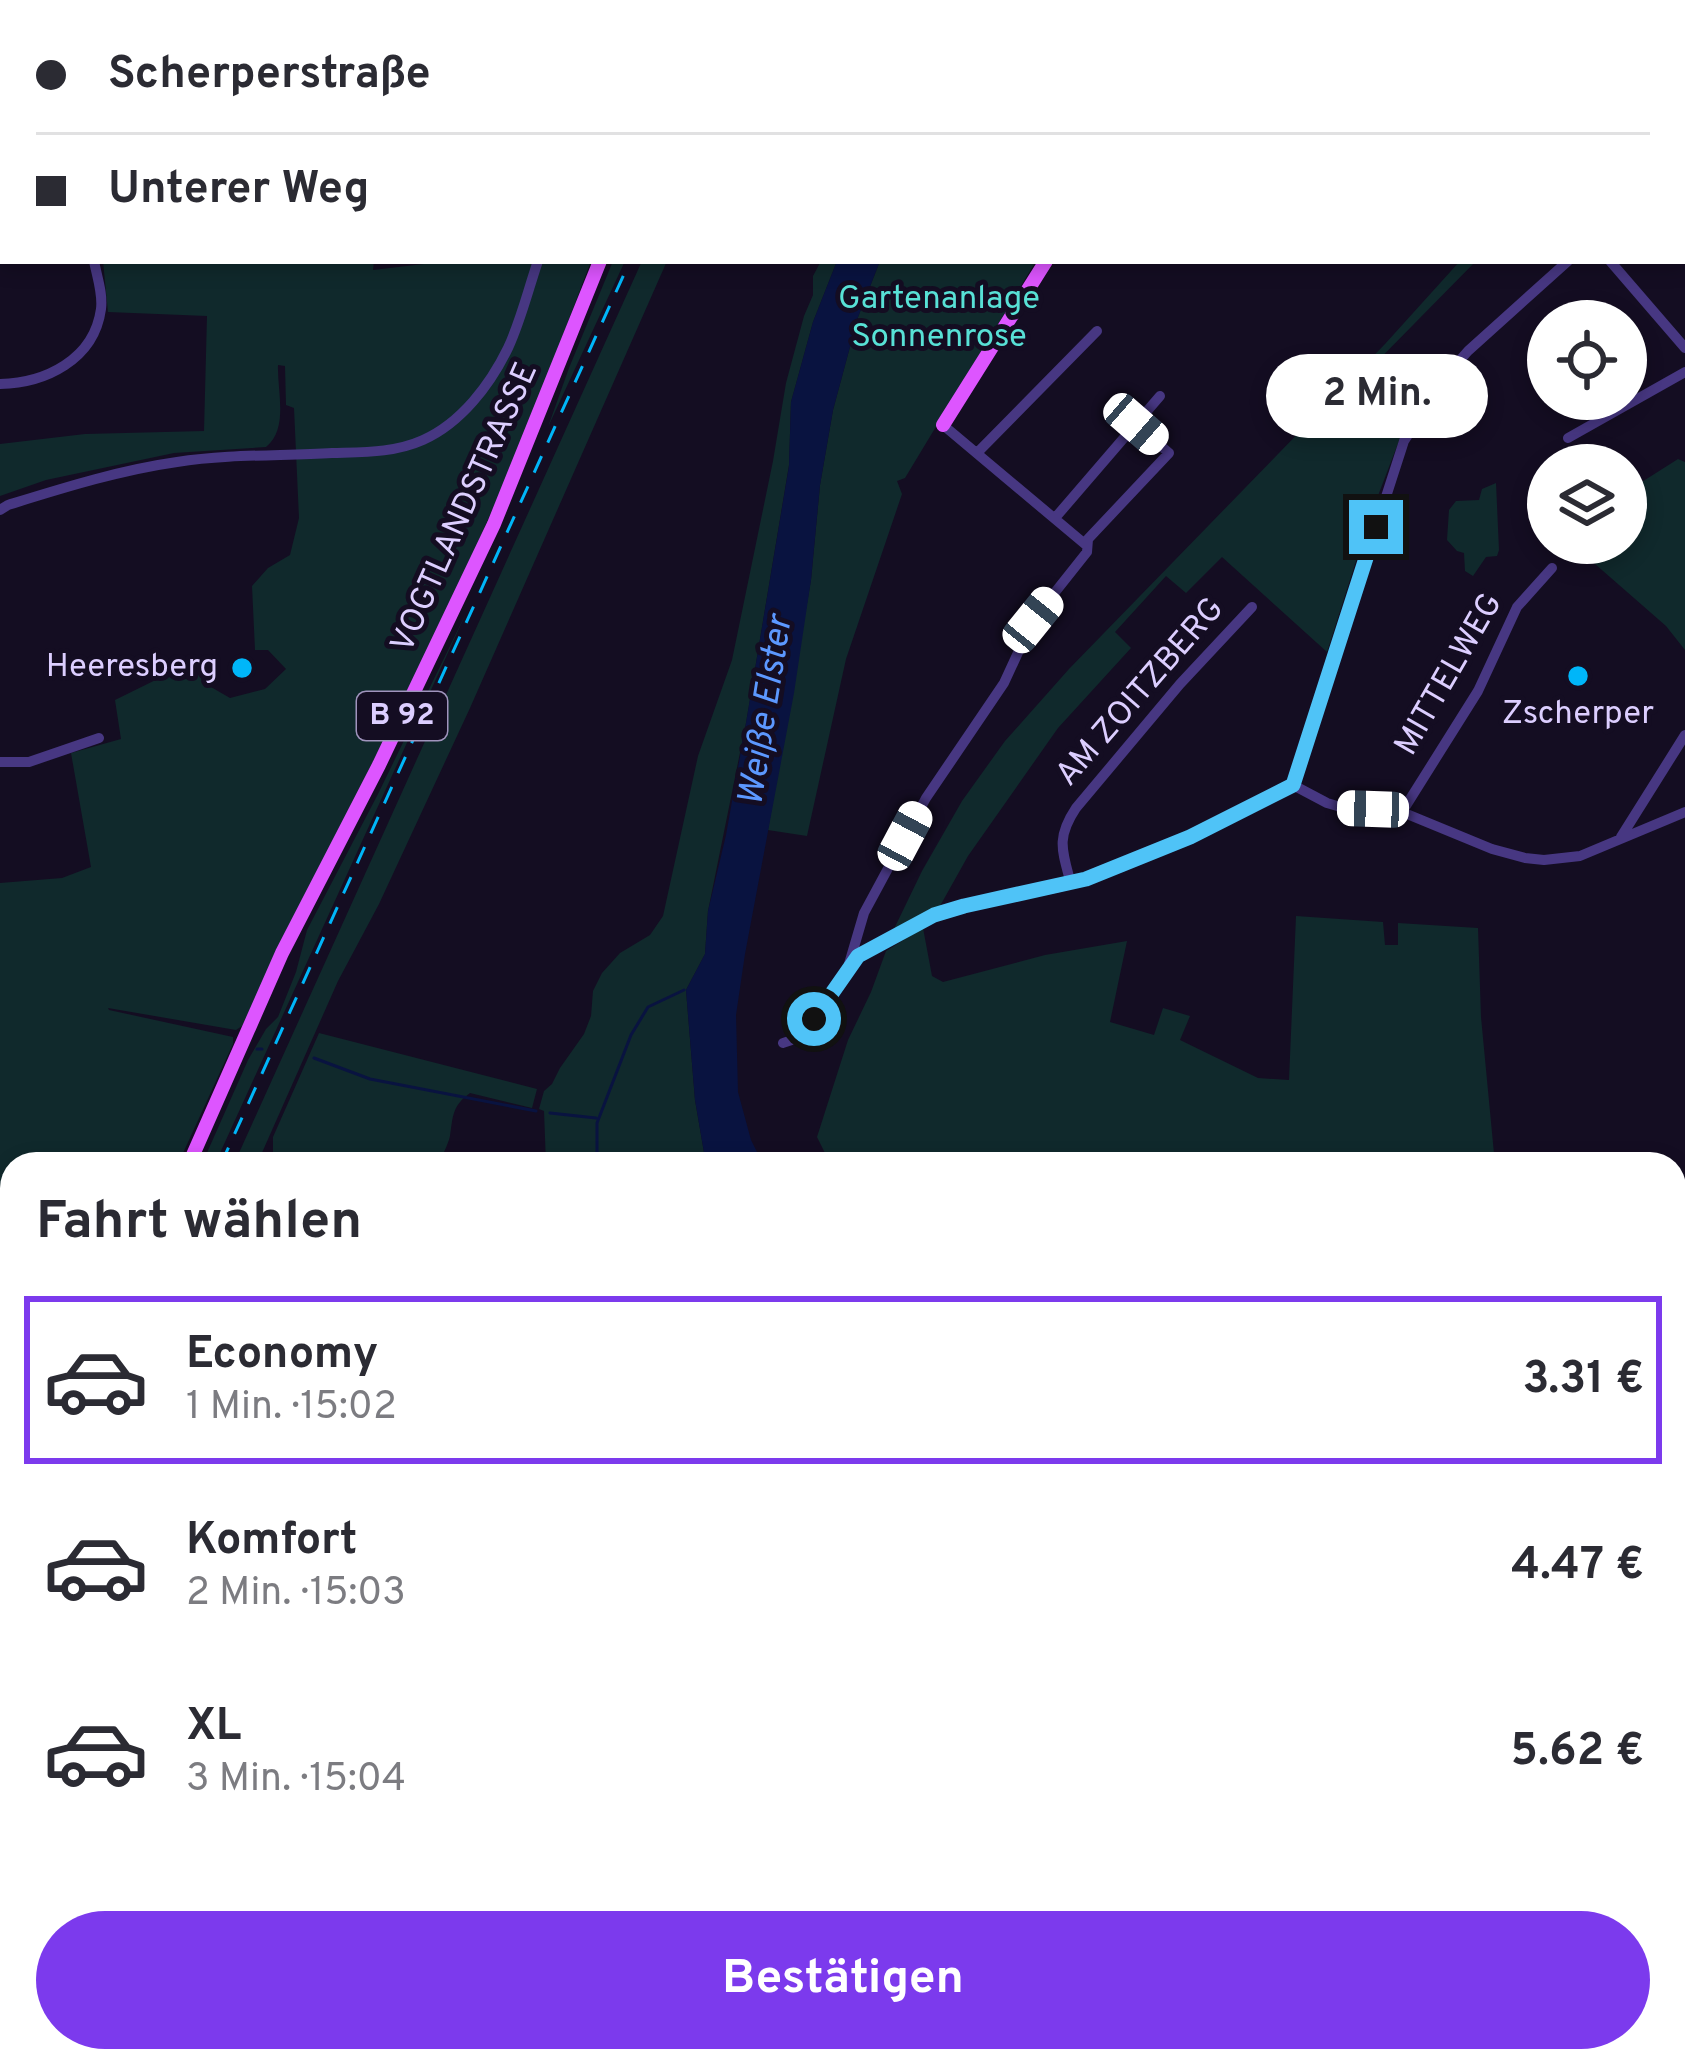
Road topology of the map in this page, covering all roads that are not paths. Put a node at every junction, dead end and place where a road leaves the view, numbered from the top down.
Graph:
1 (94, 264) edge
2 (537, 264) edge
3 (599, 264) edge
4 (1044, 264) edge
5 (1565, 264) edge
6 (1613, 264) edge
7 (1097, 331) dead end
8 (1685, 349) edge
9 (1685, 372) edge
10 (0, 383) edge
11 (1160, 396) dead end
12 (1136, 424) junction
13 (943, 425) joint
14 (1568, 438) dead end
15 (977, 453) junction
16 (0, 510) edge
17 (1054, 518) junction
18 (1085, 545) junction
19 (1552, 568) dead end
20 (1252, 608) dead end
21 (1685, 735) edge
22 (99, 738) dead end
23 (0, 762) edge
24 (1293, 785) junction
25 (1402, 812) junction
26 (1685, 812) edge
27 (1620, 839) junction
28 (1071, 884) junction
29 (849, 968) junction
30 (783, 1043) dead end
31 (194, 1152) edge

1 - 10 street
2 - 16 street
3 - 31 main road, VOGTLANDSTRASSE / B 92
4 - 13 main road
5 - 24 street
6 - 8 street
7 - 15 street
9 - 14 street
11 - 12 street
12 - 17 street
12 - 18 street
13 - 15 street
15 - 17 street
17 - 18 street
18 - 29 street
19 - 25 street, MITTELWEG
20 - 28 street, AM ZOITZBERG
21 - 27 street
22 - 23 street
24 - 25 street
24 - 28 street
25 - 27 street
26 - 27 street
28 - 29 street
29 - 30 street

